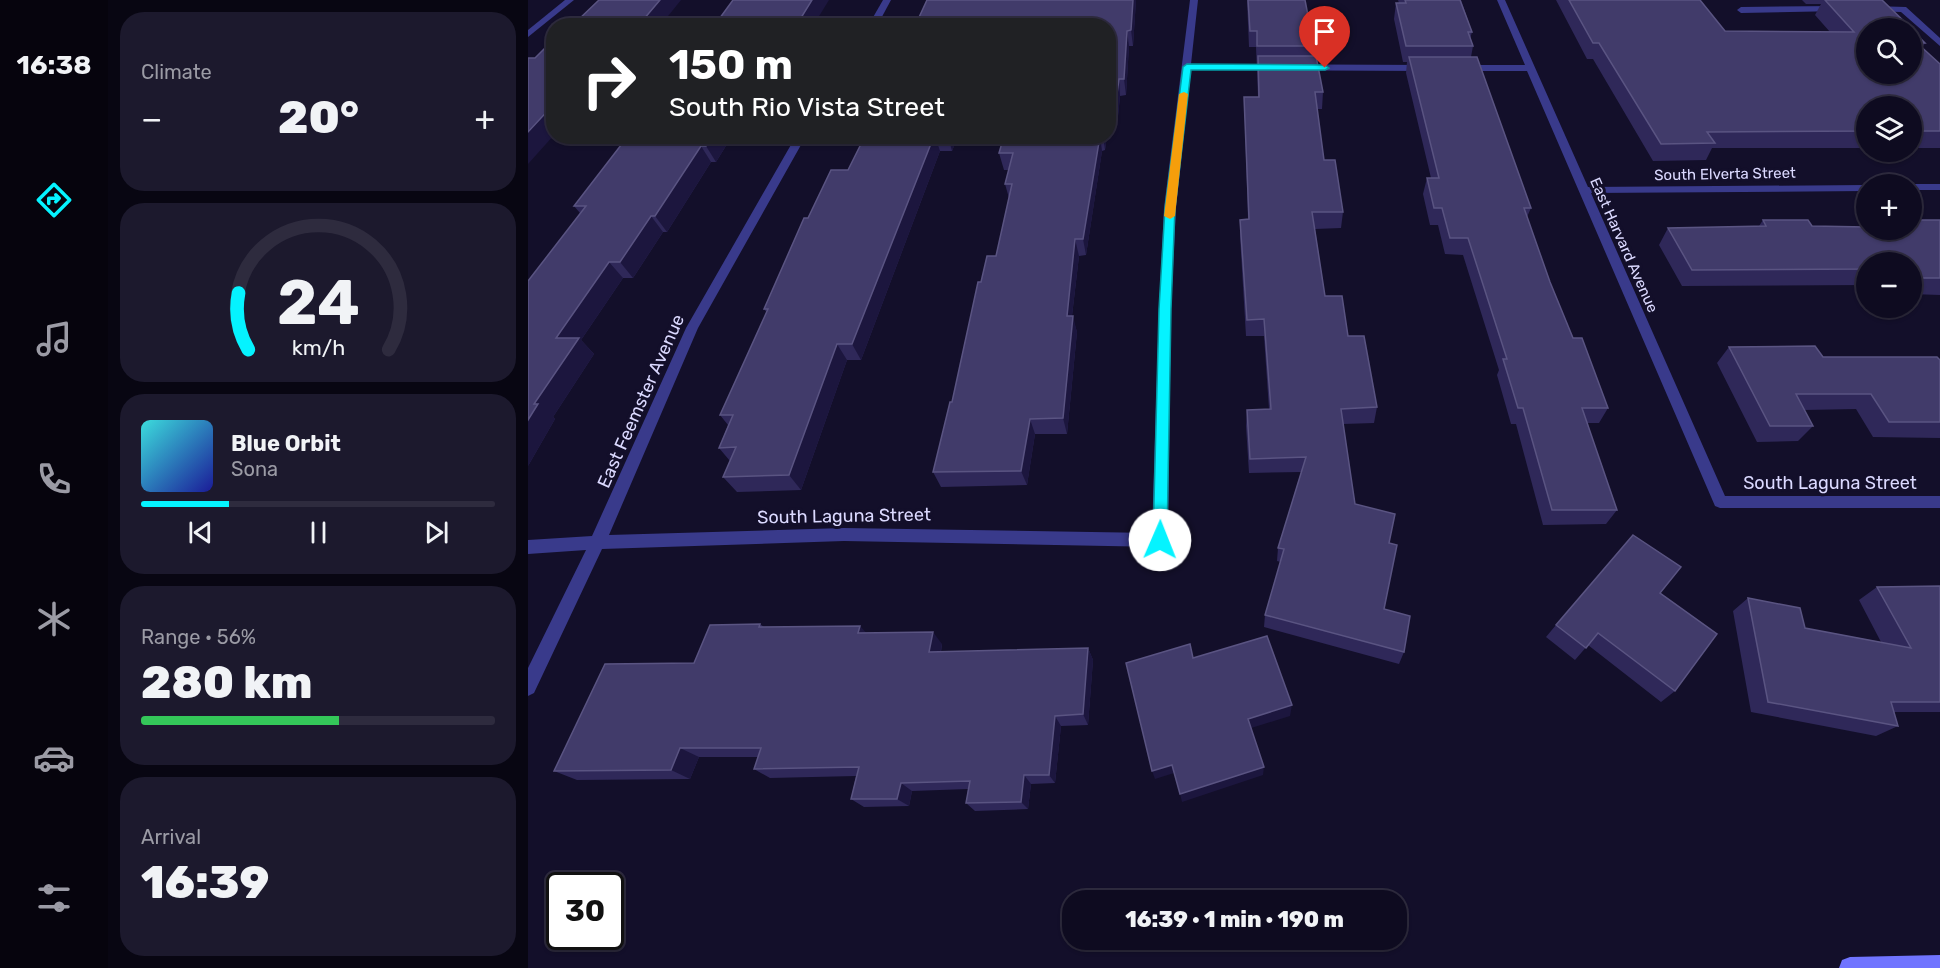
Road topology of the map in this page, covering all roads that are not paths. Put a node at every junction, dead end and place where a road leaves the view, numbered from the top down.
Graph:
1 (570, 0) edge
2 (887, 0) edge
3 (1194, 0) edge
4 (1502, 0) edge
5 (1845, 9) edge
6 (1868, 9) edge
7 (1741, 10) dead end
8 (548, 18) edge
9 (877, 18) edge
10 (546, 19) edge
11 (528, 34) edge
12 (1940, 43) edge
13 (1187, 67) junction
14 (1436, 68) edge
15 (1448, 68) edge
16 (1532, 68) junction
17 (796, 144) edge
18 (1922, 187) edge
19 (1940, 187) edge
20 (1856, 188) edge
21 (1584, 190) junction
22 (1720, 502) joint
23 (1940, 502) edge
24 (598, 541) junction
25 (528, 547) edge
26 (528, 687) edge
27 (1940, 966) edge
28 (1850, 968) edge

1 - 8 street
2 - 9 street
3 - 13 street
4 - 16 street, East Harvard Avenue
5 - 7 street
6 - 12 street
10 - 11 street
13 - 14 street
13 - 24 street, South Laguna Street
15 - 16 street
16 - 21 street, East Harvard Avenue
17 - 24 street, East Feemster Avenue
18 - 19 street
20 - 21 street, South Elverta Street
21 - 22 street, East Harvard Avenue
22 - 23 street, South Laguna Street
24 - 25 street, South Laguna Street
24 - 26 street, East Feemster Avenue
27 - 28 street

